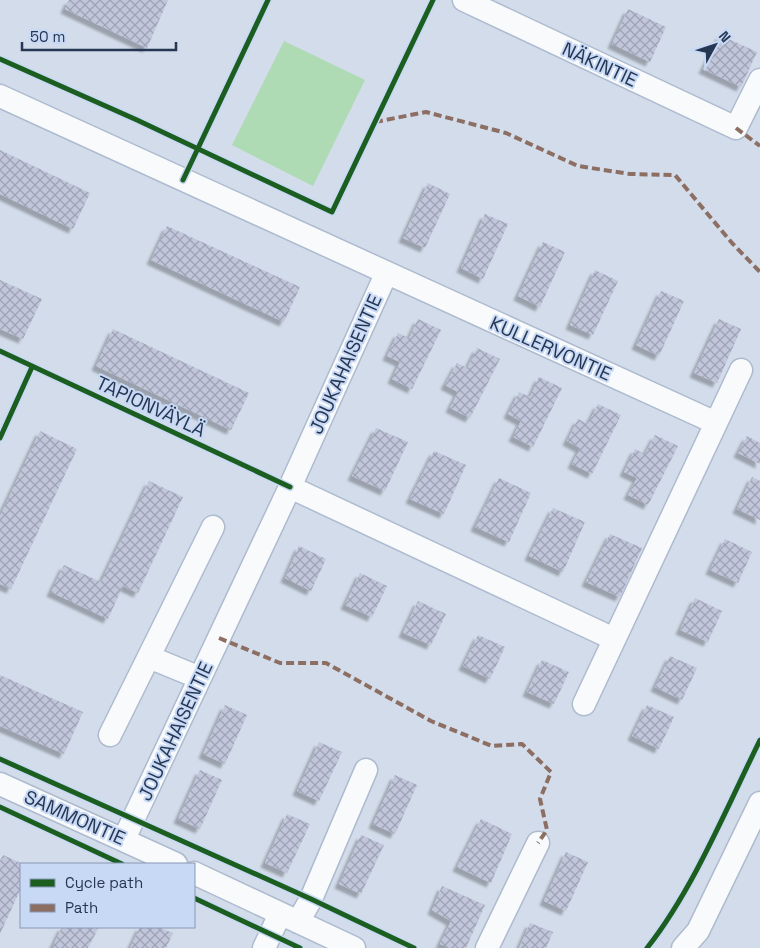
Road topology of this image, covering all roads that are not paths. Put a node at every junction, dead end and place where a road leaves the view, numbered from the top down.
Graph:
1 (464, 0) edge
2 (760, 80) edge
3 (0, 96) edge
4 (386, 274) junction
5 (741, 370) dead end
6 (716, 423) junction
7 (290, 487) junction
8 (213, 527) dead end
9 (614, 639) junction
10 (149, 657) junction
11 (200, 678) junction
12 (584, 704) dead end
13 (110, 735) dead end
14 (366, 770) dead end
15 (0, 784) edge
16 (760, 803) edge
17 (124, 839) junction
18 (538, 843) dead end
19 (174, 863) edge
20 (195, 872) edge
21 (289, 918) junction
22 (264, 948) edge
23 (354, 948) edge
24 (487, 948) edge
25 (683, 948) edge

1 - 2 street, NÄKINTIE
3 - 4 street, JOUKAHAISENTIE
4 - 6 street, KULLERVONTIE
4 - 7 street, JOUKAHAISENTIE
5 - 6 street
6 - 9 street
7 - 9 street
7 - 11 street, JOUKAHAISENTIE
8 - 10 street
9 - 12 street
10 - 11 street
10 - 13 street
11 - 17 street, JOUKAHAISENTIE
14 - 21 street
15 - 17 street, SAMMONTIE
16 - 25 street
17 - 19 street, SAMMONTIE
18 - 24 street
20 - 21 street
21 - 22 street
21 - 23 street

